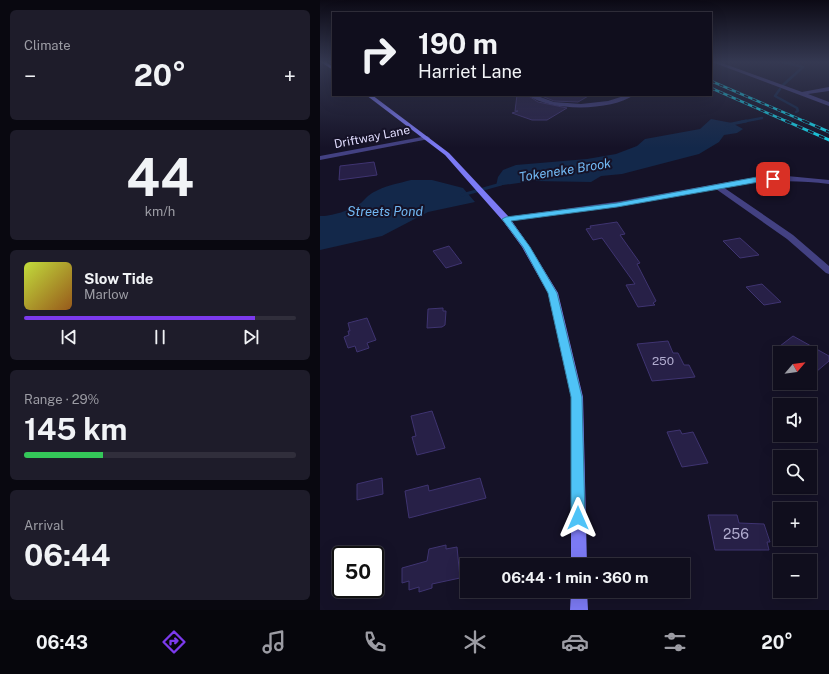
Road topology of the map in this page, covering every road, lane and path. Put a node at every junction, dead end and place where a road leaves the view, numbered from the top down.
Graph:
1 (791, 90) edge
2 (820, 90) edge
3 (800, 94) junction
4 (370, 96) edge
5 (534, 96) edge
6 (628, 96) edge
7 (829, 104) edge
8 (427, 138) junction
9 (320, 158) edge
10 (829, 182) edge
11 (718, 187) junction
12 (506, 219) junction
13 (829, 271) edge
14 (579, 558) edge
15 (579, 598) edge
16 (579, 610) edge

1 - 3 street
2 - 3 street
3 - 7 street
4 - 8 main road
5 - 6 street
8 - 9 street, Driftway Lane
8 - 12 main road
10 - 11 street
11 - 12 street
11 - 13 street
12 - 14 main road
15 - 16 main road

